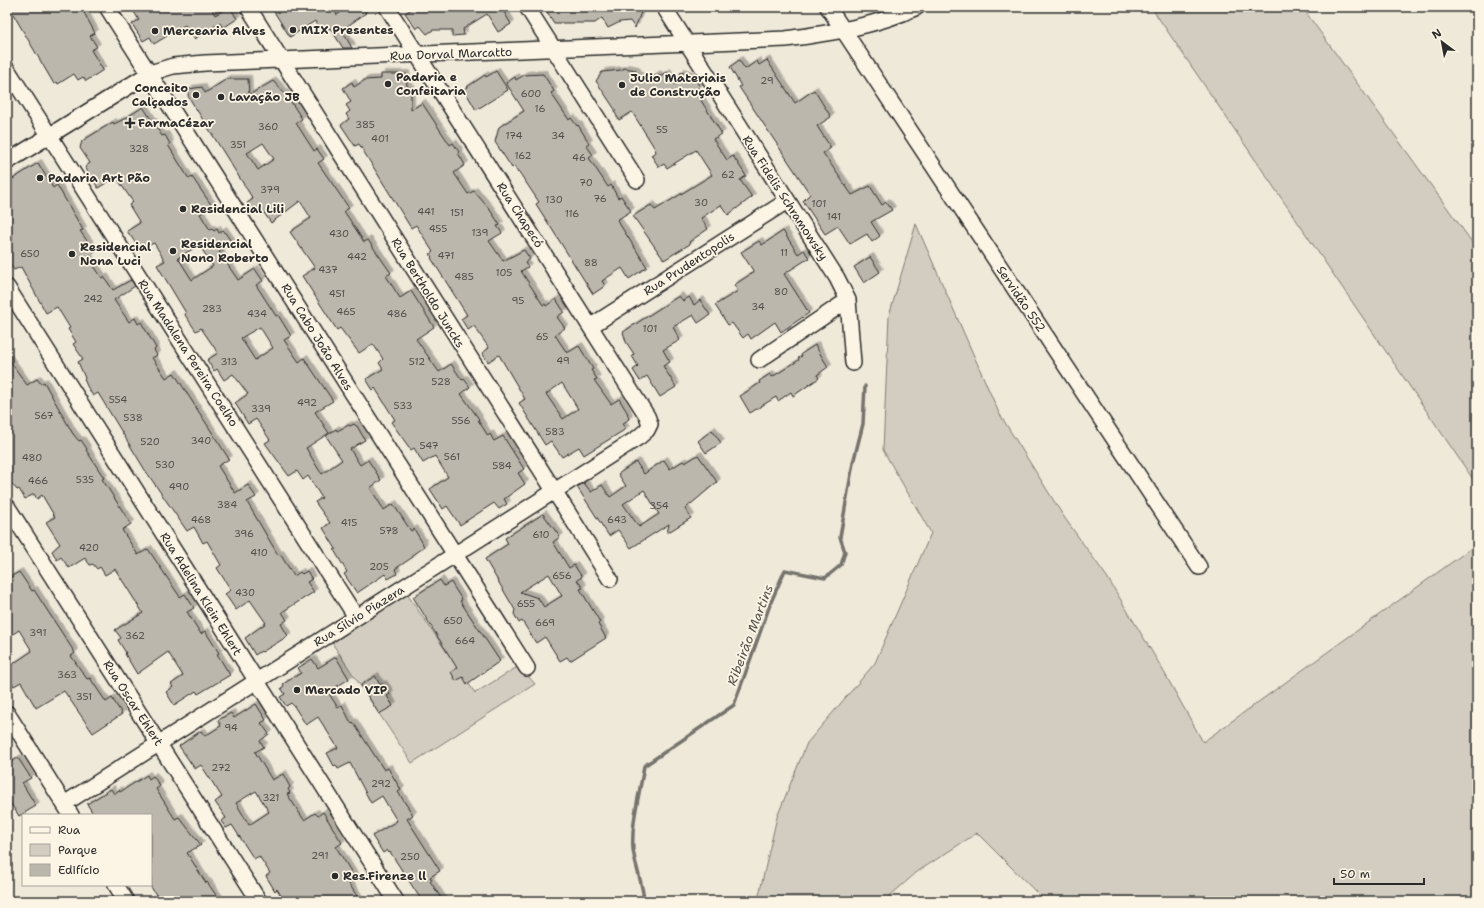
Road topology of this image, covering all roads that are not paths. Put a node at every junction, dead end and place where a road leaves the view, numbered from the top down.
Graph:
1 (107, 7) edge
2 (248, 7) edge
3 (387, 7) edge
4 (527, 7) edge
5 (664, 7) edge
6 (828, 7) edge
7 (917, 7) edge
8 (844, 31) junction
9 (687, 44) junction
10 (554, 49) junction
11 (417, 55) junction
12 (281, 60) junction
13 (7, 69) edge
14 (150, 73) junction
15 (49, 136) junction
16 (7, 162) edge
17 (637, 180) dead end
18 (787, 201) junction
19 (7, 287) edge
20 (848, 300) junction
21 (591, 326) junction
22 (760, 360) dead end
23 (852, 363) dead end
24 (650, 424) joint
25 (554, 492) junction
26 (7, 506) edge
27 (455, 555) junction
28 (1199, 567) dead end
29 (610, 578) dead end
30 (356, 617) junction
31 (527, 668) dead end
32 (256, 681) junction
33 (7, 713) edge
34 (159, 743) junction
35 (67, 809) edge
36 (117, 886) edge
37 (126, 901) edge
38 (259, 901) edge
39 (396, 901) edge

1 - 14 street, Rua Cabo João Alves
2 - 12 street, Rua Bertholdo Juncks
3 - 11 street, Rua Chapecó
4 - 10 street
5 - 9 street, Rua Fidelis Schramowsky
6 - 8 street, Servidão 552
7 - 8 street, Rua Dorval Marcatto
8 - 9 street, Rua Dorval Marcatto
8 - 28 street, Servidão 552
9 - 10 street, Rua Dorval Marcatto
9 - 18 street, Rua Fidelis Schramowsky
10 - 11 street, Rua Dorval Marcatto
10 - 17 street
11 - 12 street, Rua Dorval Marcatto
11 - 21 street, Rua Chapecó
12 - 14 street, Rua Dorval Marcatto
12 - 25 street, Rua Bertholdo Juncks
13 - 15 street, Rua Madalena Pereira Coelho
14 - 15 street, Rua Dorval Marcatto
14 - 27 street, Rua Cabo João Alves
15 - 16 street, Rua Dorval Marcatto
15 - 30 street, Rua Madalena Pereira Coelho
18 - 20 street, Rua Fidelis Schramowsky
18 - 21 street, Rua Prudentopolis
19 - 32 street, Rua Adelina Klein Ehlert
20 - 22 street
20 - 23 street, Rua Fidelis Schramowsky
21 - 24 street, Rua Chapecó
24 - 25 street, Rua Silvio Piazera
25 - 27 street, Rua Silvio Piazera
25 - 29 street, Rua Bertholdo Juncks
26 - 34 street, Rua Oscar Ehlert
27 - 30 street, Rua Silvio Piazera
27 - 31 street, Rua Cabo João Alves
30 - 32 street, Rua Silvio Piazera
32 - 34 street, Rua Silvio Piazera
32 - 39 street, Rua Adelina Klein Ehlert
33 - 35 street
34 - 35 street, Rua Silvio Piazera
34 - 38 street, Rua Oscar Ehlert
36 - 37 street

